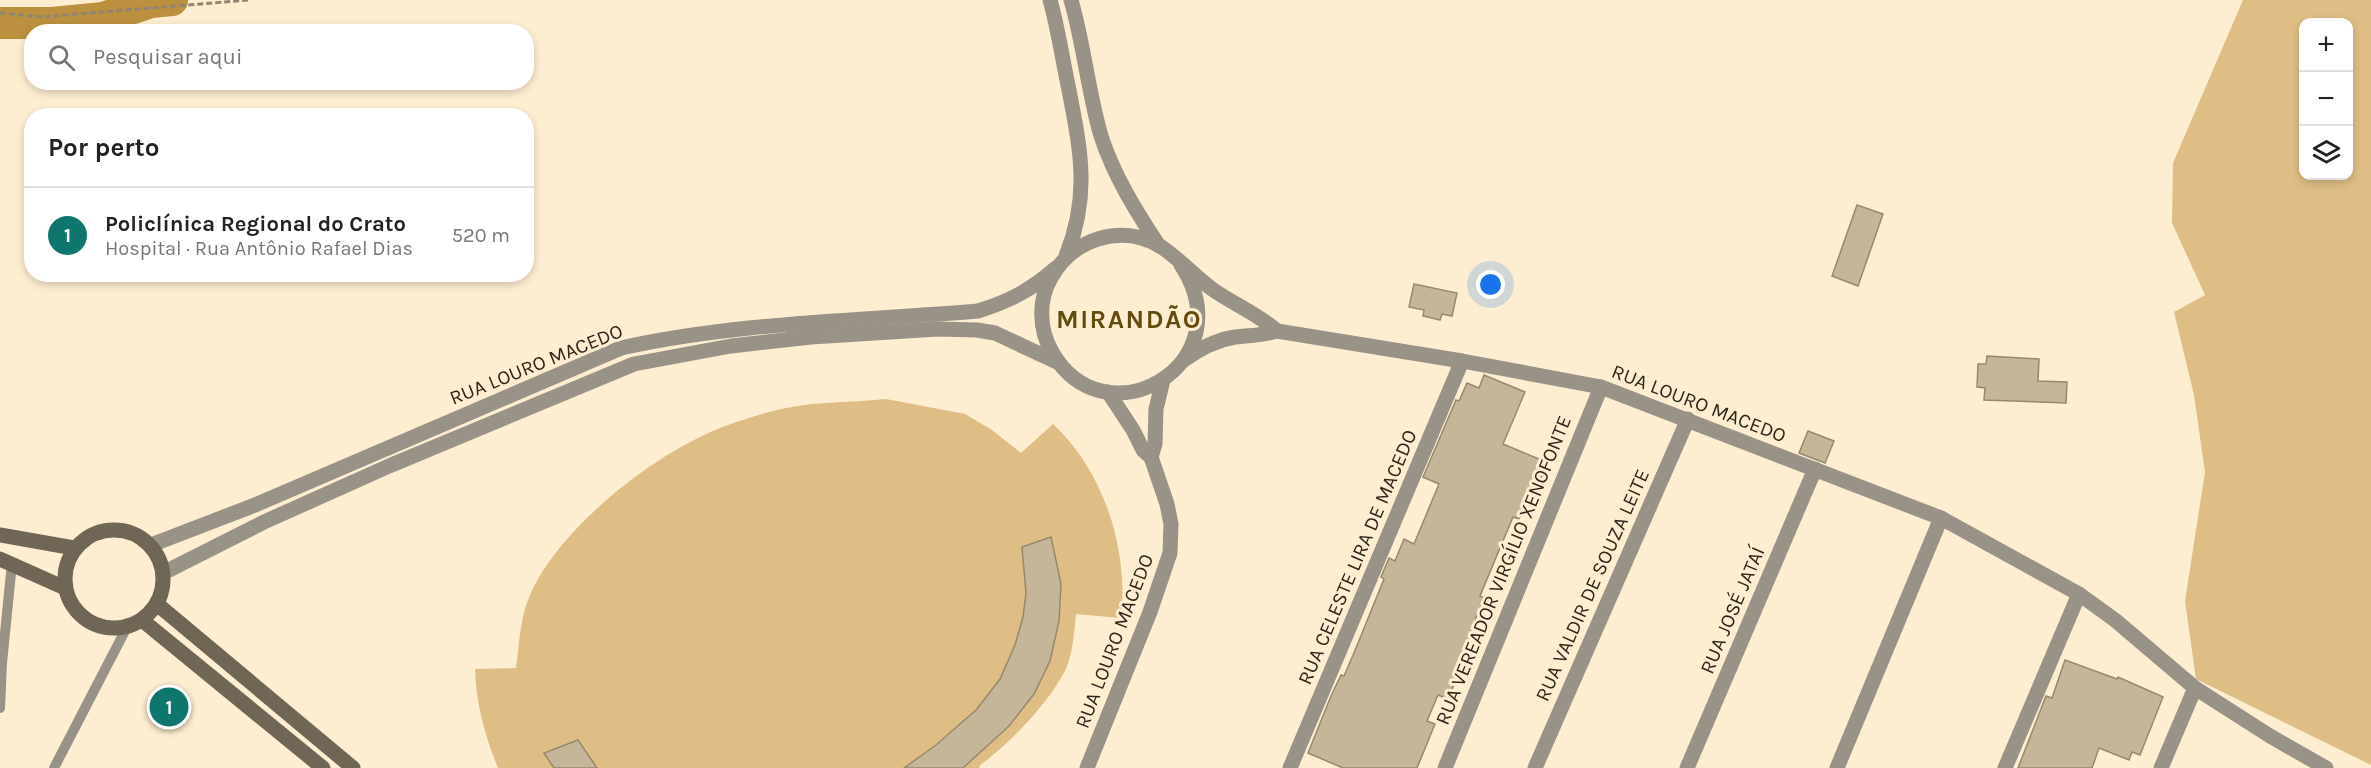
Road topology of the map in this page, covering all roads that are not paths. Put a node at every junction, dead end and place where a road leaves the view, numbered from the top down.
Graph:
1 (1050, 0) edge
2 (1071, 0) edge
3 (1159, 246) junction
4 (1061, 263) junction
5 (1181, 265) junction
6 (1277, 331) junction
7 (1184, 360) junction
8 (1462, 361) junction
9 (1059, 363) junction
10 (1163, 380) junction
11 (1601, 387) junction
12 (1108, 392) junction
13 (1688, 419) junction
14 (1151, 457) junction
15 (1815, 469) junction
16 (1941, 518) junction
17 (0, 535) edge
18 (151, 545) junction
19 (74, 548) junction
20 (6, 561) edge
21 (163, 573) junction
22 (65, 588) junction
23 (2079, 594) junction
24 (156, 604) junction
25 (142, 620) junction
26 (127, 627) junction
27 (2195, 688) junction
28 (0, 708) edge
29 (350, 767) edge
30 (54, 768) edge
31 (323, 768) edge
32 (1087, 768) edge
33 (1290, 768) edge
34 (1445, 768) edge
35 (1535, 768) edge
36 (1687, 768) edge
37 (1837, 768) edge
38 (2006, 768) edge
39 (2161, 768) edge
40 (2326, 768) edge

1 - 4 street
2 - 3 street
3 - 4 street
3 - 5 street
4 - 9 street
4 - 18 street, RUA LOURO MACEDO
5 - 6 street, RUA LOURO MACEDO
5 - 7 street
6 - 7 street, RUA LOURO MACEDO
6 - 8 street, RUA LOURO MACEDO
7 - 10 street
8 - 11 street, RUA LOURO MACEDO
8 - 33 street, RUA CELESTE LIRA DE MACEDO
9 - 12 street
9 - 21 street, RUA LOURO MACEDO
10 - 12 street
10 - 14 street, RUA LOURO MACEDO
11 - 13 street, RUA LOURO MACEDO
11 - 34 street, RUA VEREADOR VIRGÍLIO XENOFONTE
12 - 14 street, RUA LOURO MACEDO
13 - 15 street, RUA LOURO MACEDO
13 - 35 street, RUA VALDIR DE SOUZA LEITE
14 - 32 street, RUA LOURO MACEDO
15 - 16 street, RUA LOURO MACEDO
15 - 36 street, RUA JOSÉ JATAÍ
16 - 23 street, RUA LOURO MACEDO
16 - 37 street
17 - 19 street
18 - 19 street
18 - 21 street
19 - 22 street
20 - 22 street
20 - 28 lane
21 - 24 street
22 - 26 street
23 - 27 street, RUA LOURO MACEDO
23 - 38 street
24 - 25 street
24 - 29 street
25 - 26 street
25 - 31 street
26 - 30 lane
27 - 39 street
27 - 40 street, RUA LOURO MACEDO

